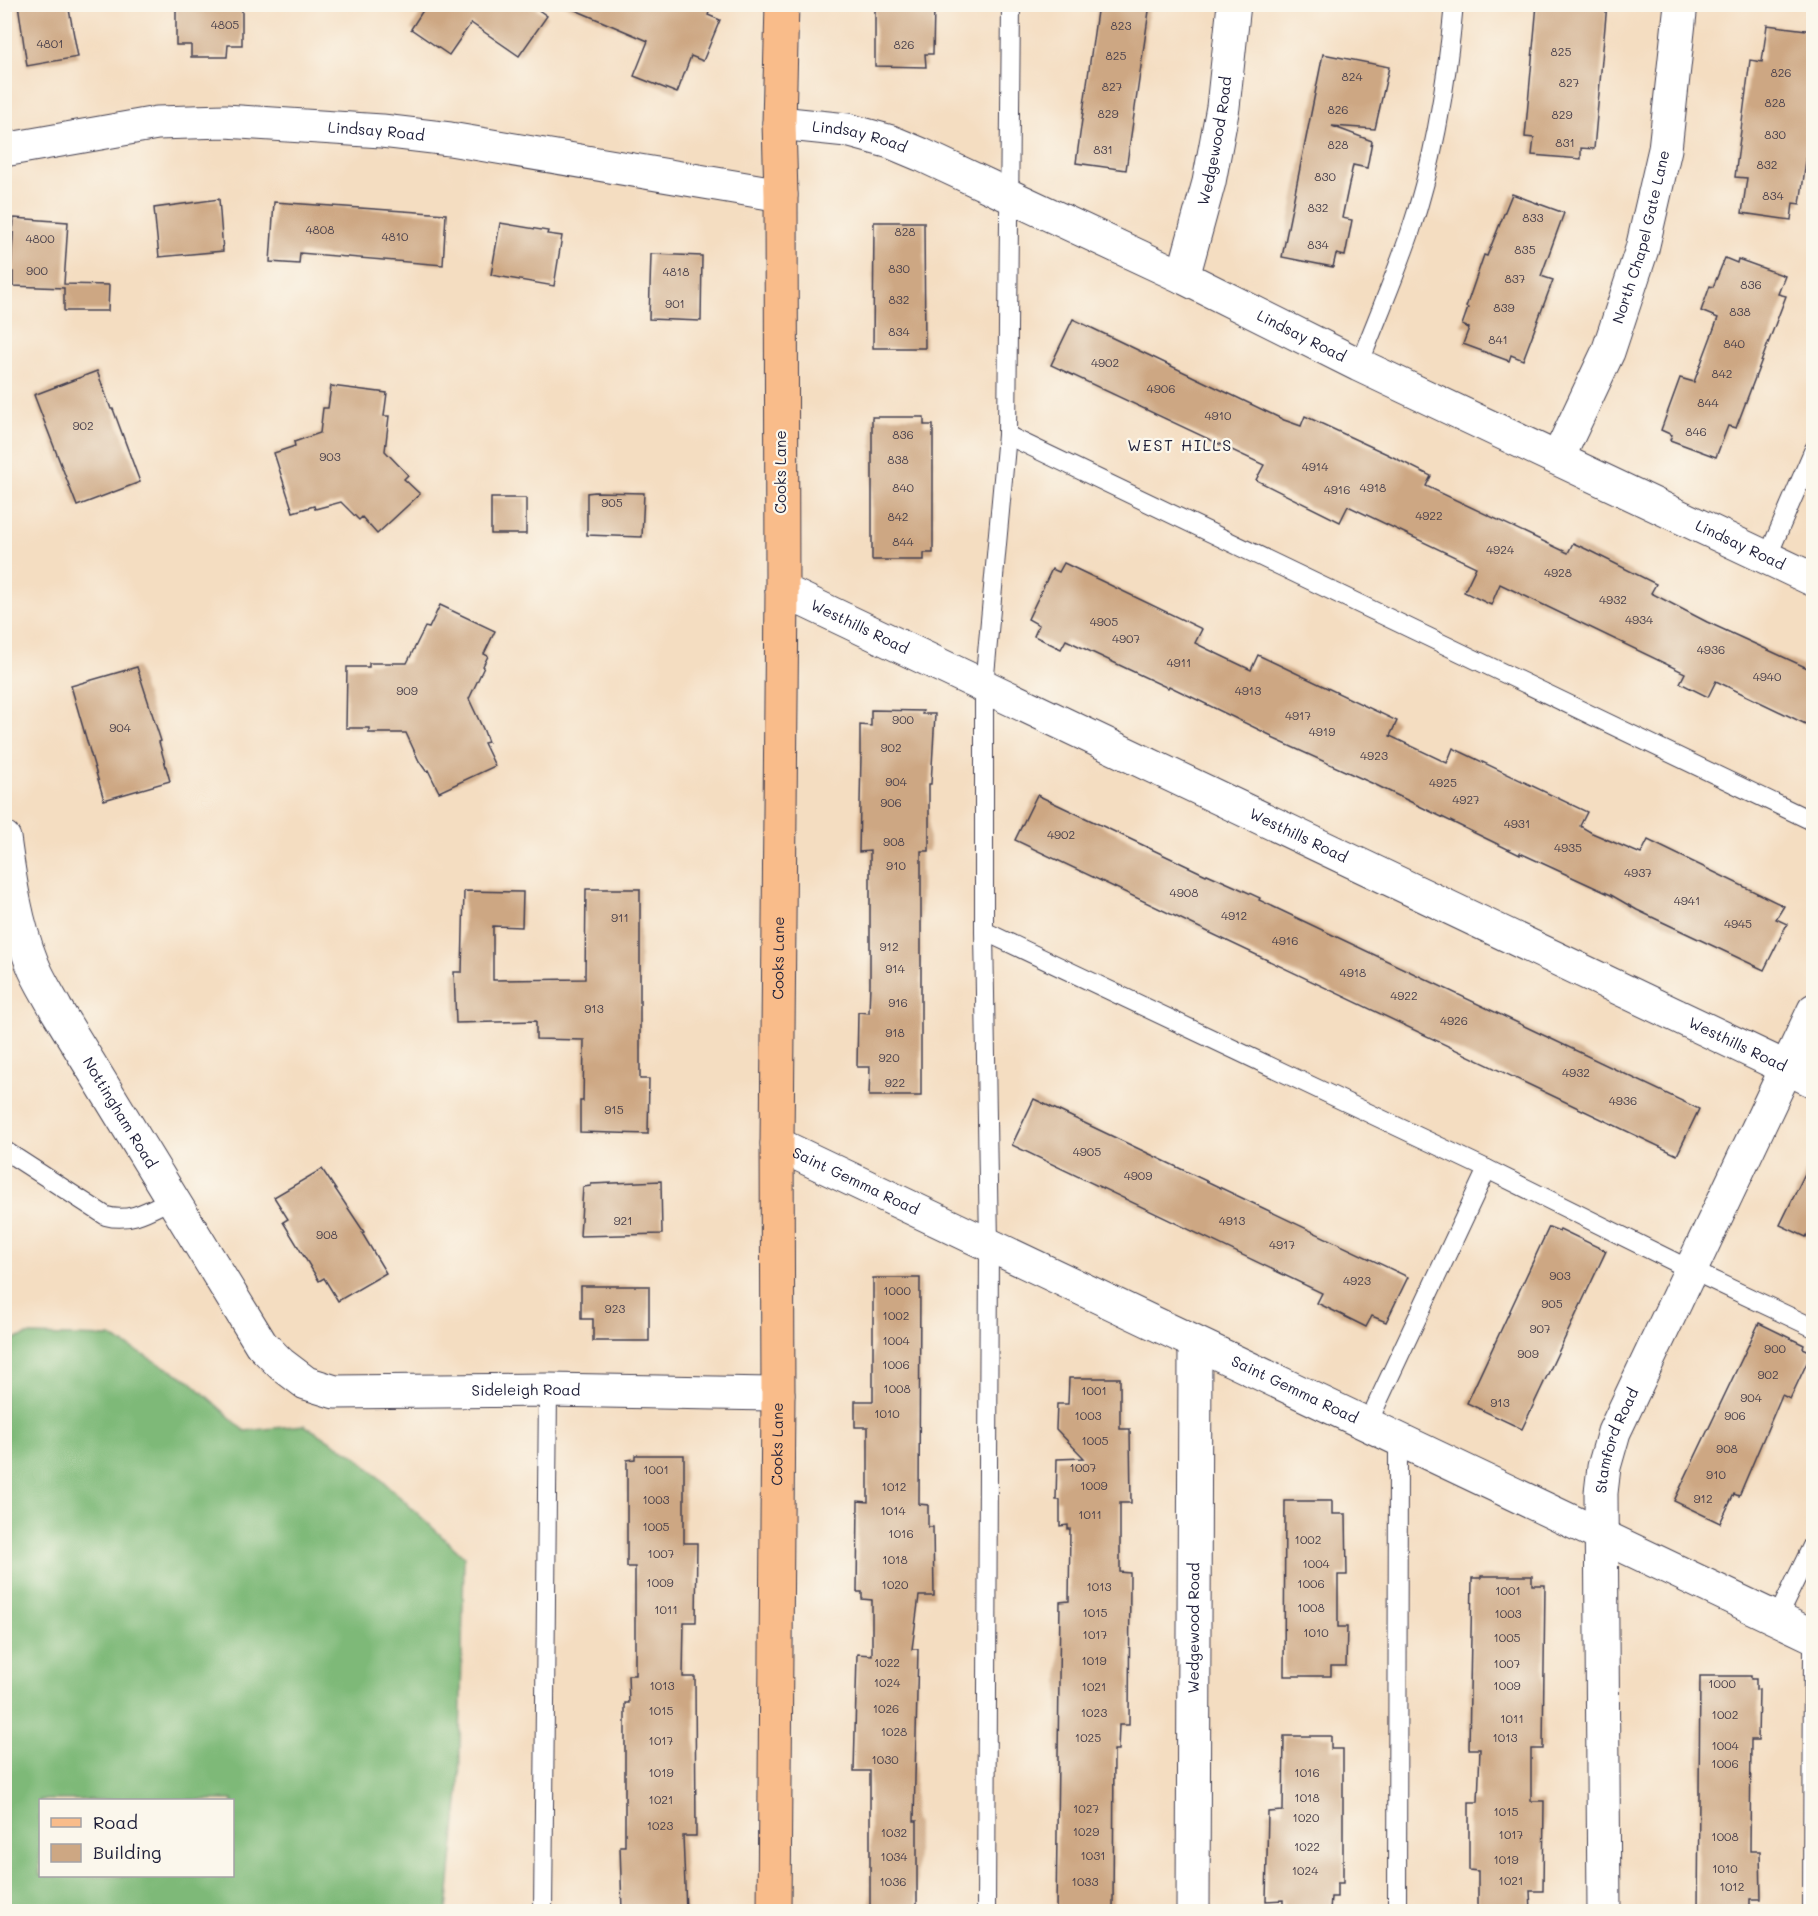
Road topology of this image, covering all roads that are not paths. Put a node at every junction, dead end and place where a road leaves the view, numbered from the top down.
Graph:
1 (782, 4) edge
2 (1011, 4) edge
3 (1234, 4) edge
4 (1454, 4) edge
5 (1682, 4) edge
6 (779, 123) junction
7 (4, 150) edge
8 (781, 195) junction
9 (1008, 196) junction
10 (1183, 277) junction
11 (1359, 365) junction
12 (1007, 435) junction
13 (1814, 449) edge
14 (1558, 458) junction
15 (1767, 558) junction
16 (1814, 580) edge
17 (782, 590) junction
18 (984, 686) junction
19 (1814, 822) edge
20 (4, 838) edge
21 (984, 932) junction
22 (1814, 1010) edge
23 (1800, 1074) edge
24 (777, 1144) junction
25 (4, 1150) edge
26 (1487, 1169) junction
27 (172, 1198) junction
28 (988, 1245) junction
29 (1691, 1270) junction
30 (1814, 1328) edge
31 (1195, 1344) junction
32 (281, 1365) joint
33 (548, 1390) junction
34 (778, 1394) junction
35 (1367, 1425) junction
36 (1398, 1439) junction
37 (1603, 1537) junction
38 (1814, 1542) edge
39 (1776, 1620) junction
40 (1813, 1636) edge
41 (543, 1911) edge
42 (774, 1911) edge
43 (986, 1911) edge
44 (1193, 1911) edge
45 (1397, 1911) edge
46 (1604, 1911) edge
47 (1812, 1911) edge

1 - 6 main road, Cooks Lane
2 - 9 lane
3 - 10 street, Wedgewood Road
4 - 11 lane
5 - 14 street, North Chapel Gate Lane
6 - 8 main road, Cooks Lane
6 - 9 street, Lindsay Road
7 - 8 street, Lindsay Road
8 - 17 main road, Cooks Lane
9 - 10 street, Lindsay Road
9 - 12 lane
10 - 11 street, Lindsay Road
11 - 14 street, Lindsay Road
12 - 18 lane
12 - 19 lane
13 - 15 lane
14 - 15 street, Lindsay Road
15 - 16 street, Lindsay Road
17 - 18 street, Westhills Road
17 - 24 main road, Cooks Lane
18 - 21 lane
18 - 23 street, Westhills Road
20 - 27 street, Nottingham Road
21 - 26 lane
21 - 28 lane
22 - 23 street, Stamford Road
23 - 29 street, Stamford Road
24 - 28 street, Saint Gemma Road
24 - 34 main road, Cooks Lane
25 - 27 lane
26 - 29 lane
26 - 35 lane
27 - 32 street, Nottingham Road
28 - 31 street, Saint Gemma Road
28 - 43 lane
29 - 30 lane
29 - 37 street, Stamford Road
31 - 35 street, Saint Gemma Road
31 - 44 street, Wedgewood Road
32 - 33 street, Sideleigh Road
33 - 34 street, Sideleigh Road
33 - 41 lane
34 - 42 main road, Cooks Lane
35 - 36 street, Saint Gemma Road
36 - 37 street, Saint Gemma Road
36 - 45 lane
37 - 39 street, Saint Gemma Road
37 - 46 street, Stamford Road
38 - 39 lane
39 - 40 street, Saint Gemma Road
40 - 47 lane

